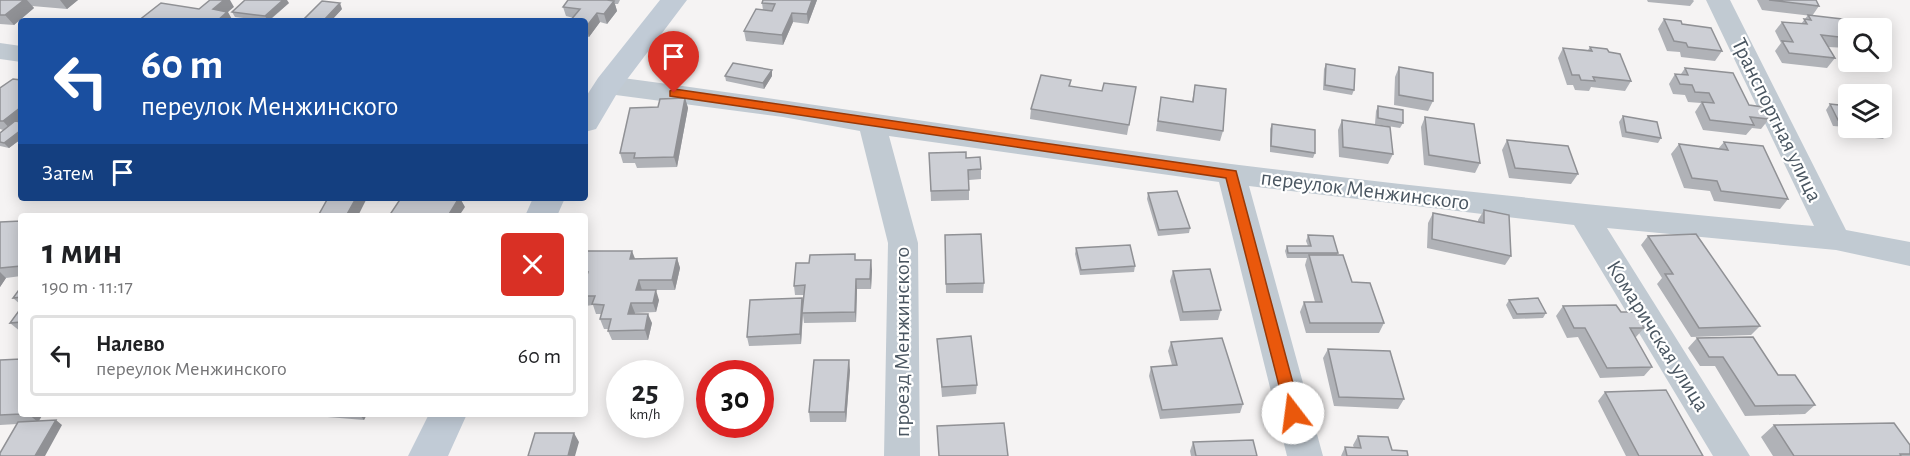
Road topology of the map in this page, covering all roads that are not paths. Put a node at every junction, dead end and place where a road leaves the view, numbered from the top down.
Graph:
1 (674, 0) edge
2 (1718, 0) edge
3 (0, 51) edge
4 (18, 54) edge
5 (608, 85) junction
6 (588, 118) edge
7 (872, 124) junction
8 (1231, 174) junction
9 (1583, 215) junction
10 (1836, 239) junction
11 (1910, 254) edge
12 (447, 417) edge
13 (428, 456) edge
14 (902, 456) edge
15 (1305, 456) edge
16 (1732, 456) edge

1 - 5 street
2 - 10 street, Транспортная улица
3 - 4 street
5 - 6 street
5 - 7 street, переулок Менжинского
7 - 8 street, переулок Менжинского
7 - 14 street, проезд Менжинского
8 - 9 street, переулок Менжинского
8 - 15 street
9 - 10 street, переулок Менжинского
9 - 16 street, Комаричская улица
10 - 11 street, переулок Менжинского
12 - 13 street

